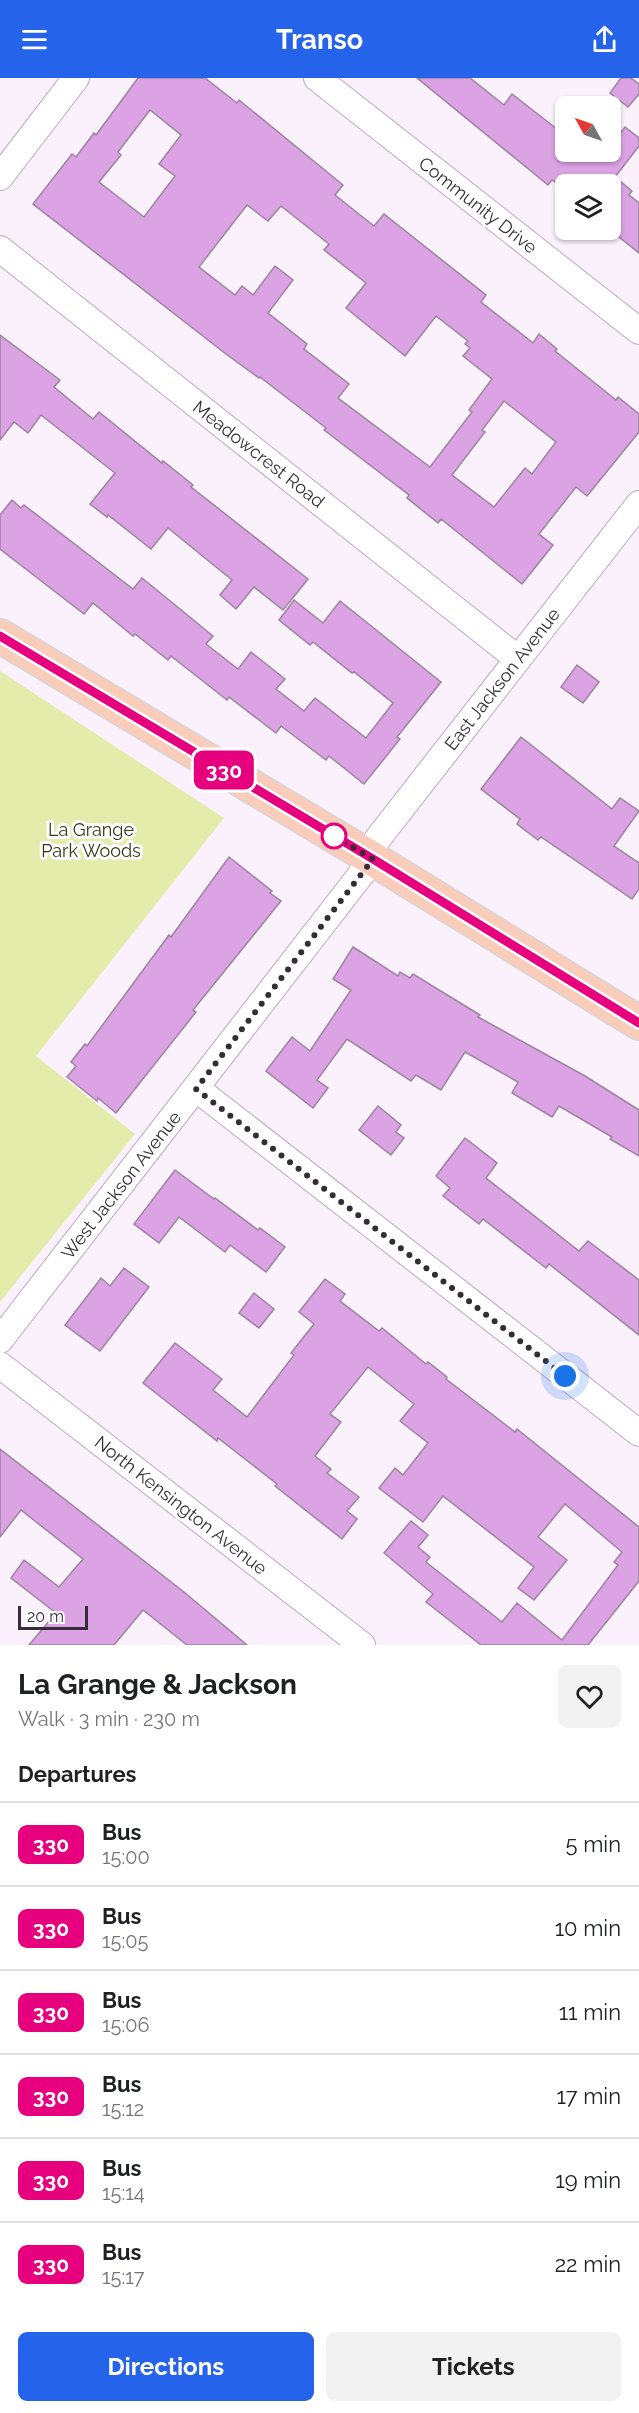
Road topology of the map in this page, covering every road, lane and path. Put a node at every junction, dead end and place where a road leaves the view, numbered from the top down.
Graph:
1 (76, 78) edge
2 (317, 78) edge
3 (0, 177) edge
4 (0, 249) edge
5 (639, 332) edge
6 (639, 504) edge
7 (0, 636) edge
8 (518, 659) junction
9 (369, 857) junction
10 (639, 1023) edge
11 (196, 1089) junction
12 (0, 1340) edge
13 (0, 1365) edge
14 (639, 1433) edge
15 (362, 1645) edge

1 - 3 street
2 - 5 street, Community Drive
4 - 8 street, Meadowcrest Road
6 - 8 street, East Jackson Avenue
7 - 9 main road
8 - 9 street, East Jackson Avenue
9 - 10 main road
9 - 11 street, West Jackson Avenue
11 - 12 street, West Jackson Avenue
11 - 14 street
13 - 15 street, North Kensington Avenue

